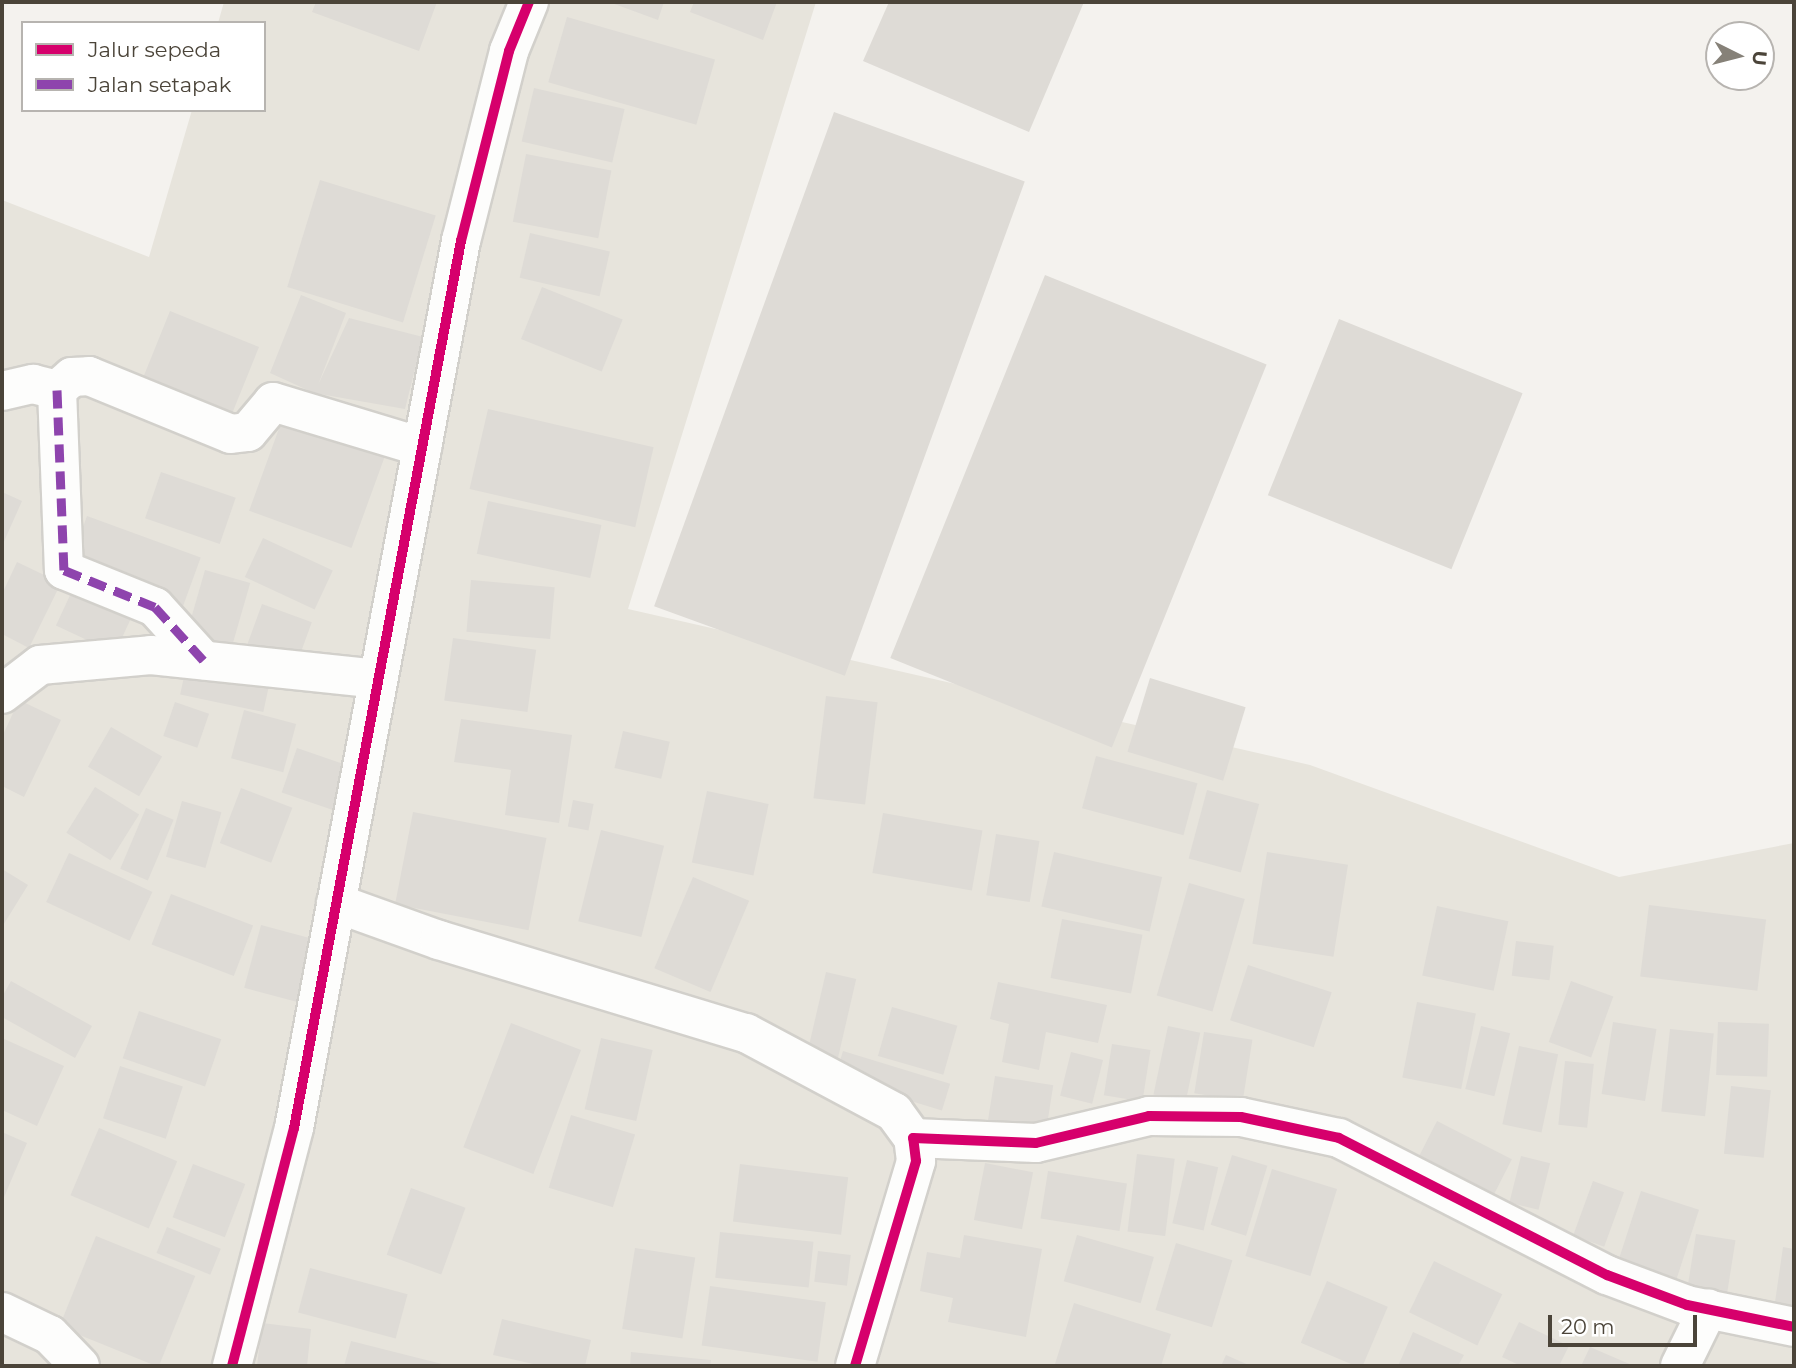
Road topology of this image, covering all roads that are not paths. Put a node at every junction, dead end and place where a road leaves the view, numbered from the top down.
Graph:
1 (529, 2) edge
2 (57, 390) junction
3 (2, 391) edge
4 (422, 447) junction
5 (203, 660) junction
6 (378, 679) junction
7 (2, 694) edge
8 (337, 903) junction
9 (914, 1138) junction
10 (1708, 1309) junction
11 (2, 1312) edge
12 (1794, 1327) edge
13 (80, 1366) edge
14 (232, 1366) edge
15 (855, 1366) edge
16 (1680, 1366) edge

1 - 4 street
2 - 3 street
2 - 4 street
2 - 5 street
4 - 6 street
5 - 6 street
5 - 7 street
6 - 8 street
8 - 9 street
8 - 14 street
9 - 10 street
9 - 15 street
10 - 12 street
10 - 16 street
11 - 13 street

